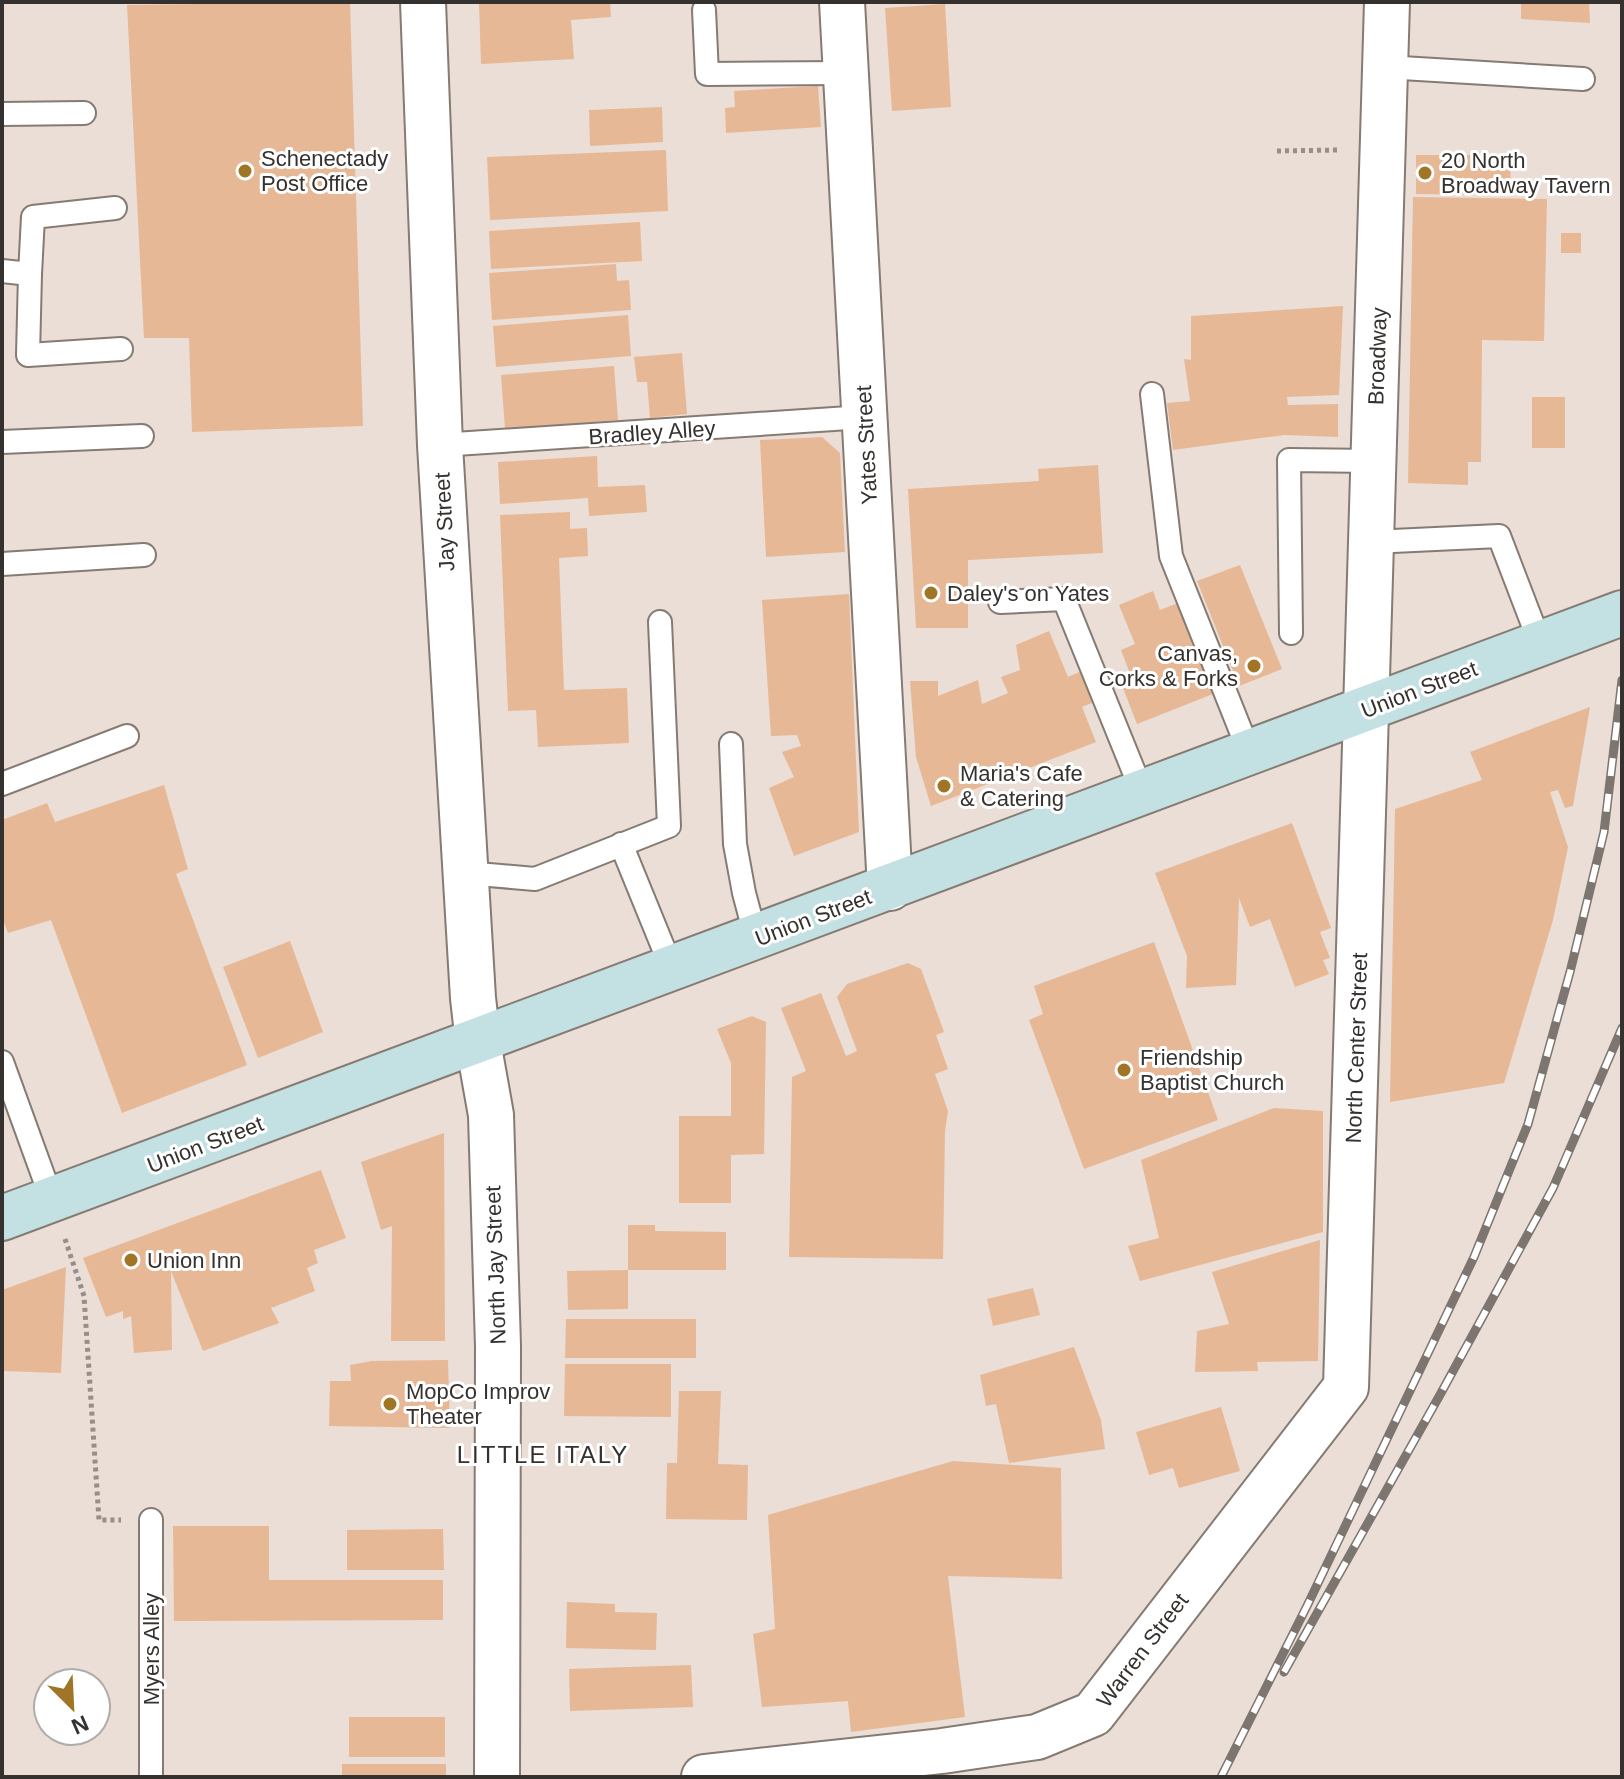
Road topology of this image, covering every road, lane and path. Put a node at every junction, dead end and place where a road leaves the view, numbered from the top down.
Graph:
1 (423, 2) edge
2 (842, 2) edge
3 (1387, 2) edge
4 (704, 10) dead end
5 (1385, 67) junction
6 (846, 73) junction
7 (1583, 79) dead end
8 (84, 113) dead end
9 (2, 114) edge
10 (1340, 150) dead end
11 (1277, 151) dead end
12 (115, 208) dead end
13 (2, 271) edge
14 (30, 274) junction
15 (121, 349) dead end
16 (1152, 394) dead end
17 (864, 417) junction
18 (142, 436) dead end
19 (2, 442) edge
20 (440, 445) junction
21 (1375, 461) junction
22 (1372, 542) junction
23 (144, 555) dead end
24 (2, 564) edge
25 (1000, 602) dead end
26 (1622, 613) edge
27 (660, 622) dead end
28 (1291, 633) dead end
29 (1540, 643) junction
30 (1367, 709) junction
31 (127, 736) dead end
32 (731, 744) dead end
33 (1250, 754) junction
34 (2, 784) edge
35 (1143, 794) junction
36 (621, 844) junction
37 (466, 873) junction
38 (890, 888) junction
39 (756, 938) junction
40 (672, 969) junction
41 (478, 1042) junction
42 (2, 1062) edge
43 (52, 1200) junction
44 (2, 1218) edge
45 (1346, 1387) joint
46 (151, 1520) joint
47 (151, 1777) edge
48 (497, 1777) edge
49 (704, 1777) edge

1 - 20 street, Jay Street
2 - 6 street, Yates Street
3 - 5 street, Broadway
4 - 6 lane
5 - 7 lane
5 - 21 street, Broadway
6 - 17 street, Yates Street
8 - 9 lane
10 - 11 path
12 - 14 lane
13 - 14 lane
14 - 15 lane
16 - 33 lane
17 - 20 lane, Bradley Alley
17 - 38 street, Yates Street
18 - 19 lane
20 - 37 street, Jay Street
21 - 22 street, Broadway
21 - 28 lane
22 - 29 lane
22 - 30 street, Broadway
23 - 24 lane
25 - 35 lane
26 - 29 main road, Union Street
27 - 36 lane
29 - 30 main road, Union Street
30 - 33 main road, Union Street
30 - 45 street, North Center Street
31 - 34 lane
32 - 39 lane
33 - 35 main road, Union Street
35 - 38 main road, Union Street
36 - 37 lane
36 - 40 lane
37 - 41 street, Jay Street
38 - 39 main road, Union Street
39 - 40 main road, Union Street
40 - 41 main road, Union Street
41 - 43 main road, Union Street
41 - 48 street, North Jay Street
42 - 43 lane
43 - 44 main road, Union Street
43 - 46 path
45 - 49 street, Warren Street
46 - 47 lane, Myers Alley

